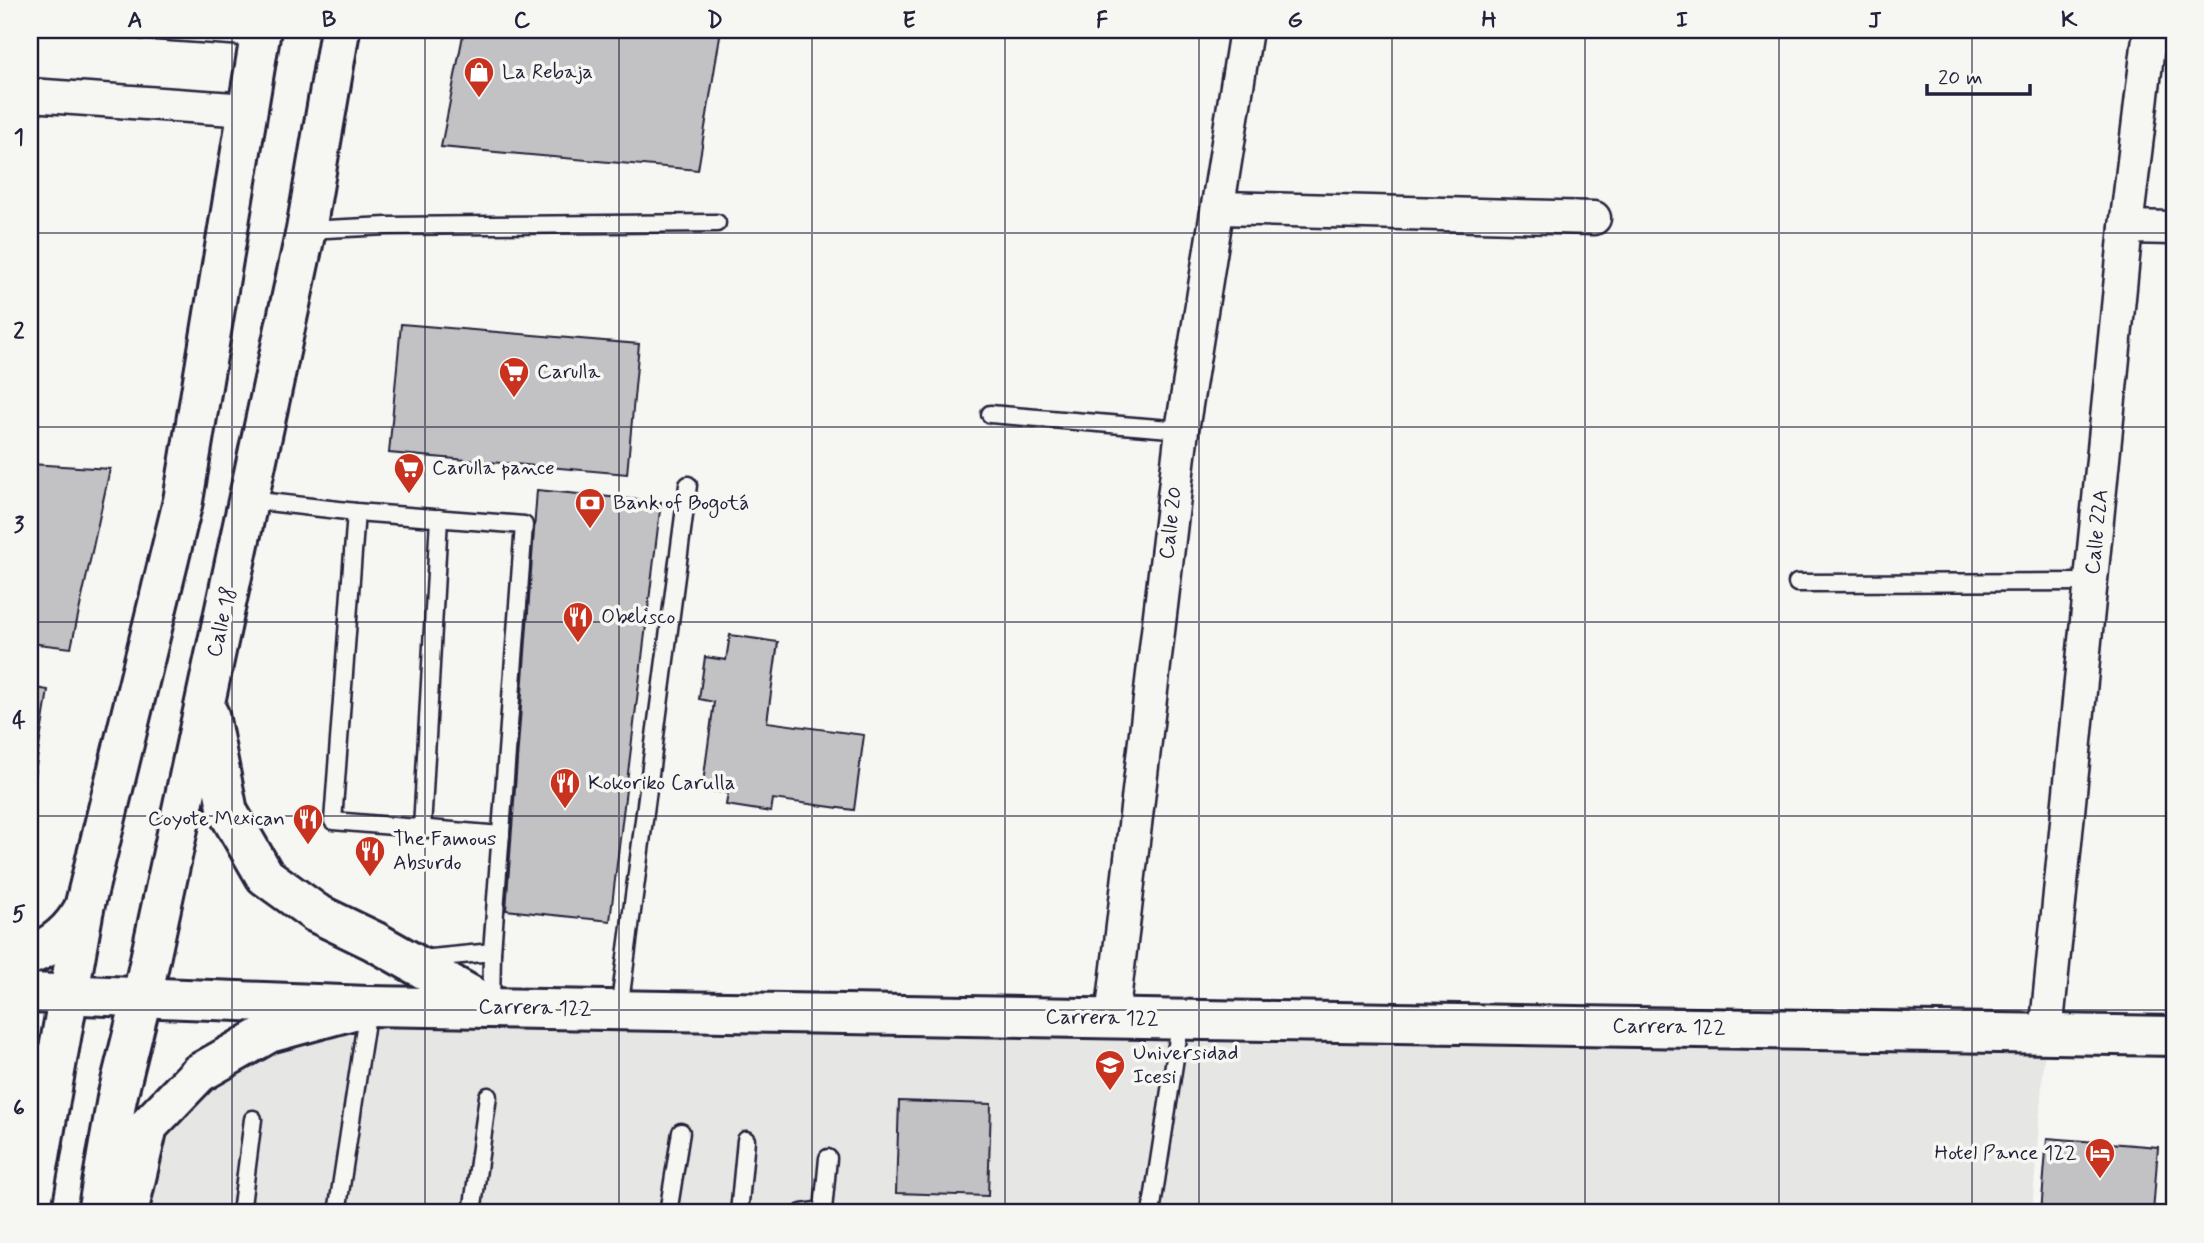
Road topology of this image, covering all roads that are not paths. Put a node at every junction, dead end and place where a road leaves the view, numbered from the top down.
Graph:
1 (142, 30) edge
2 (340, 30) edge
3 (1246, 30) edge
4 (2150, 30) edge
5 (260, 34) edge
6 (30, 94) edge
7 (247, 110) junction
8 (1220, 208) junction
9 (1594, 218) dead end
10 (717, 223) dead end
11 (2126, 227) junction
12 (2174, 228) edge
13 (306, 230) junction
14 (990, 414) dead end
15 (1182, 430) junction
16 (688, 485) dead end
17 (250, 500) junction
18 (356, 512) junction
19 (439, 519) junction
20 (2092, 582) junction
21 (1797, 583) dead end
22 (205, 696) junction
23 (422, 829) junction
24 (501, 835) junction
25 (84, 908) junction
26 (492, 952) junction
27 (30, 955) edge
28 (407, 960) junction
29 (30, 993) edge
30 (69, 993) junction
31 (142, 998) junction
32 (368, 1006) junction
33 (491, 1007) junction
34 (619, 1010) junction
35 (1112, 1018) junction
36 (1181, 1019) junction
37 (2046, 1034) junction
38 (2174, 1036) edge
39 (488, 1096) dead end
40 (253, 1119) dead end
41 (681, 1132) dead end
42 (746, 1140) dead end
43 (828, 1158) dead end
44 (30, 1212) edge
45 (97, 1213) edge
46 (128, 1213) edge
47 (241, 1213) edge
48 (337, 1213) edge
49 (472, 1213) edge
50 (668, 1213) edge
51 (739, 1213) edge
52 (802, 1213) edge
53 (1151, 1213) edge

1 - 5 lane
2 - 13 main road, Calle 18
3 - 8 street, Calle 20
4 - 11 street, Calle 22A
5 - 7 main road
6 - 7 street
7 - 25 main road
8 - 9 street
8 - 15 street, Calle 20
10 - 13 lane
11 - 12 street
11 - 20 street, Calle 22A
13 - 17 main road, Calle 18
14 - 15 lane
15 - 35 street, Calle 20
16 - 34 lane
17 - 18 lane
17 - 22 main road, Calle 18
18 - 19 lane
18 - 23 lane
19 - 23 lane
19 - 24 lane
20 - 21 lane
20 - 37 street, Calle 22A
22 - 28 main road
22 - 31 main road, Calle 18
23 - 24 lane
24 - 26 lane
25 - 27 main road
25 - 30 main road
26 - 28 lane
26 - 33 lane
28 - 33 main road
29 - 30 main road, Carrera 122
30 - 31 main road, Carrera 122
30 - 44 main road
31 - 32 main road, Carrera 122
31 - 45 main road, Calle 18
32 - 33 main road, Carrera 122
32 - 46 main road
32 - 48 lane
33 - 34 main road, Carrera 122
34 - 35 main road, Carrera 122
35 - 36 main road, Carrera 122
36 - 37 main road, Carrera 122
36 - 53 lane
37 - 38 main road, Carrera 122
39 - 49 lane
40 - 47 lane
41 - 50 lane
42 - 51 lane
43 - 52 lane

